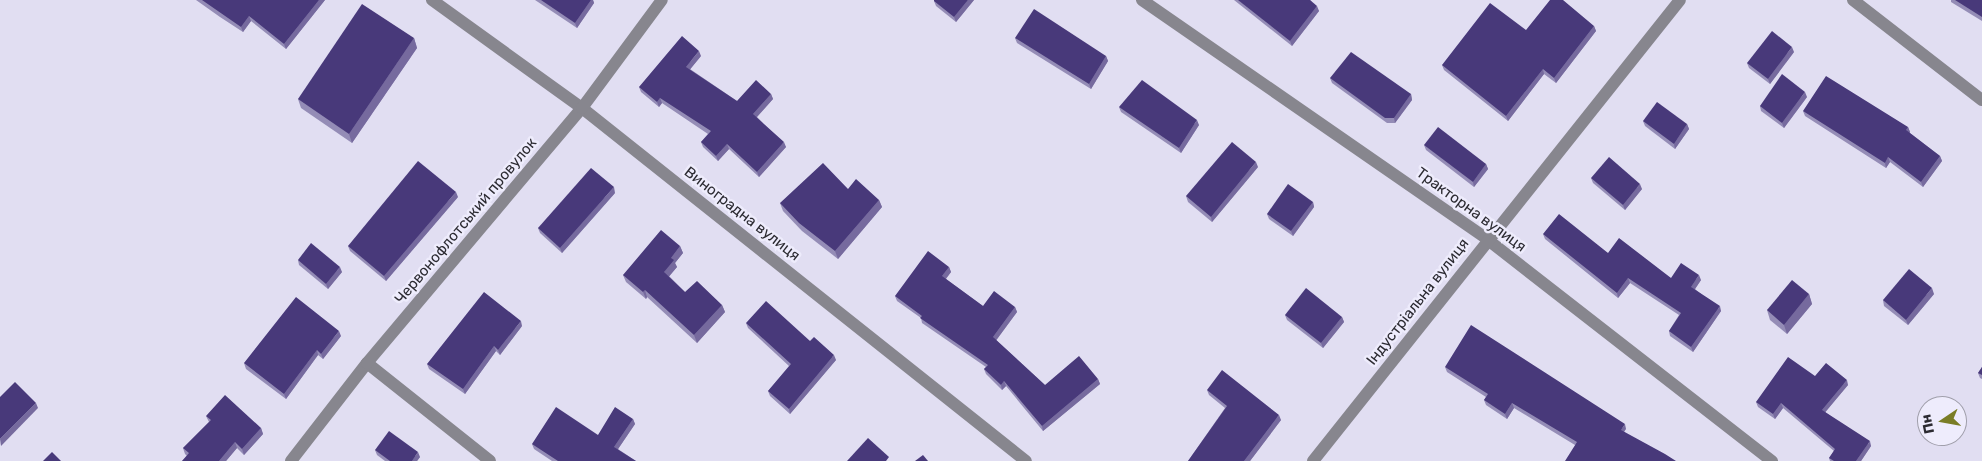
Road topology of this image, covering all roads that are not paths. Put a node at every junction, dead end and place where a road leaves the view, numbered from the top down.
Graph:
1 (432, 0) edge
2 (662, 0) edge
3 (1142, 0) edge
4 (1680, 0) edge
5 (1853, 0) edge
6 (1982, 100) edge
7 (582, 108) junction
8 (1488, 240) junction
9 (367, 363) junction
10 (291, 461) edge
11 (490, 461) edge
12 (1026, 461) edge
13 (1313, 461) edge
14 (1772, 461) edge

1 - 7 street, Виноградна вулиця
2 - 7 street, Червонофлотський провулок
3 - 8 street, Тракторна вулиця
4 - 8 street, Індустріальна вулиця
5 - 6 street
7 - 9 street, Червонофлотський провулок
7 - 12 street, Виноградна вулиця
8 - 13 street, Індустріальна вулиця
8 - 14 street, Тракторна вулиця
9 - 10 street, Червонофлотський провулок
9 - 11 street

